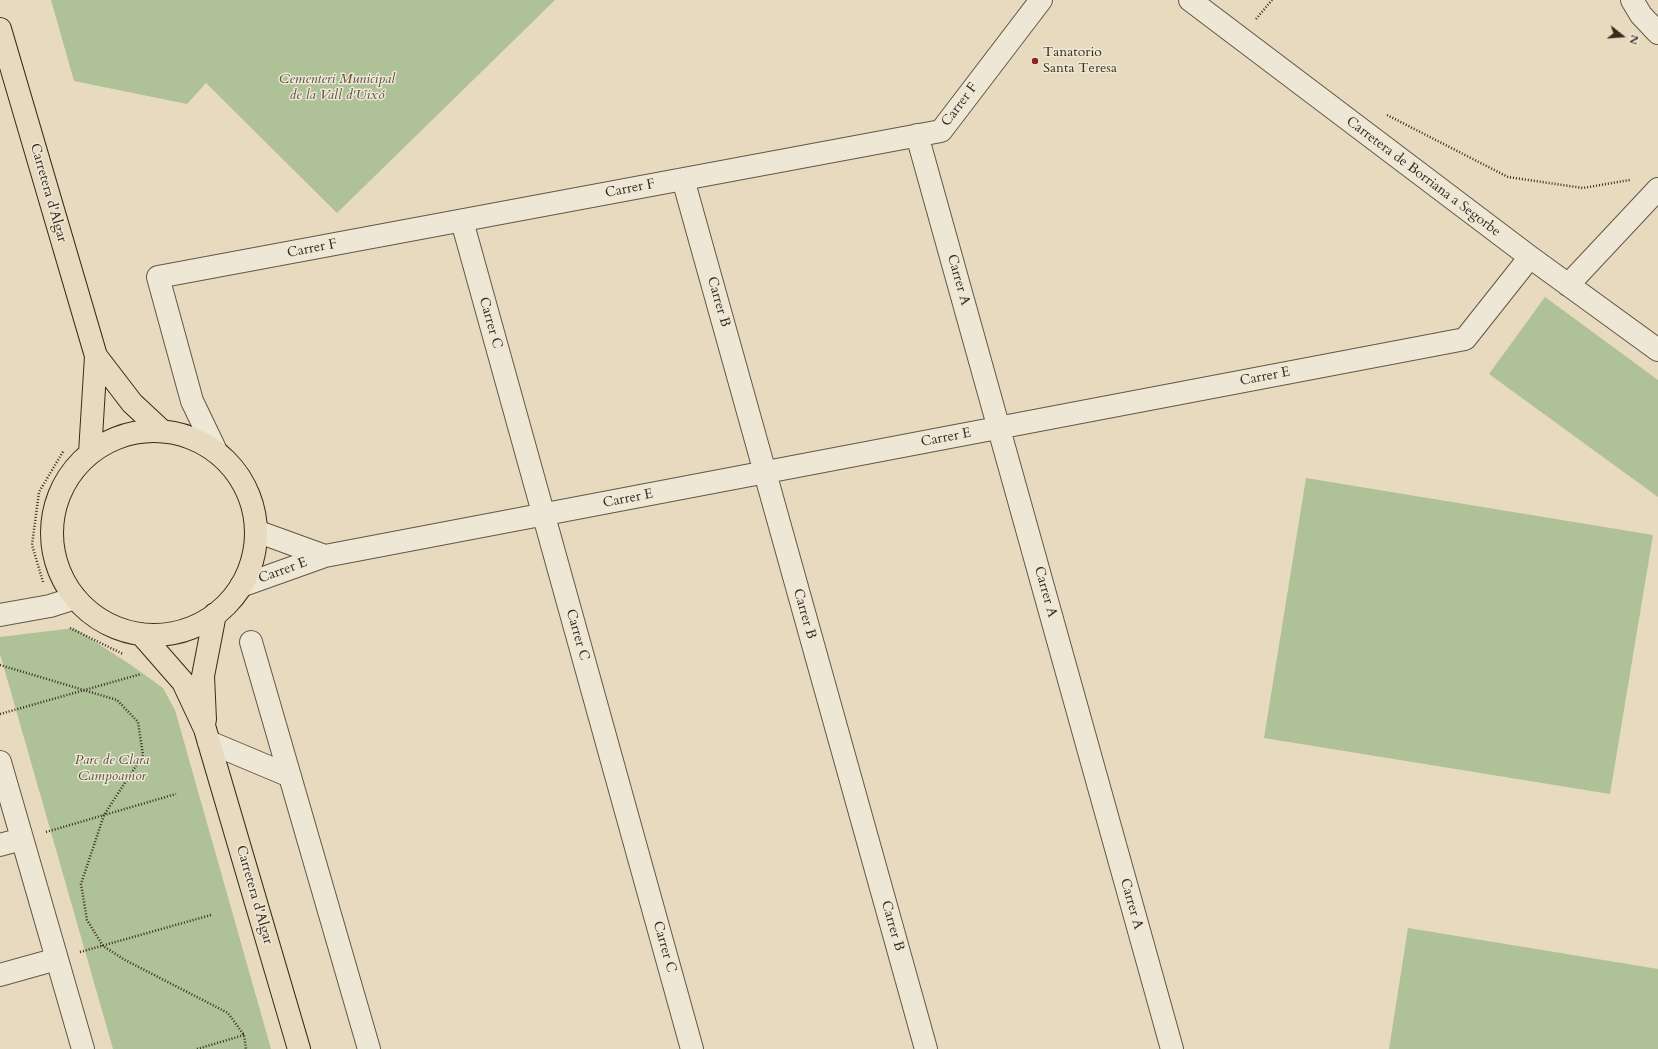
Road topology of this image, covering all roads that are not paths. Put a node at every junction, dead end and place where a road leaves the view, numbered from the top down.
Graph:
1 (1041, 0) edge
2 (1190, 0) edge
3 (1632, 0) edge
4 (0, 29) edge
5 (1658, 33) edge
6 (917, 135) junction
7 (683, 179) junction
8 (1658, 189) edge
9 (462, 221) junction
10 (1530, 257) junction
11 (1568, 285) junction
12 (1658, 350) edge
13 (96, 356) junction
14 (999, 428) junction
15 (160, 430) junction
16 (214, 449) junction
17 (90, 453) junction
18 (765, 472) junction
19 (543, 515) junction
20 (256, 531) junction
21 (325, 556) junction
22 (241, 586) junction
23 (75, 598) junction
24 (215, 614) junction
25 (0, 615) edge
26 (141, 634) junction
27 (251, 642) dead end
28 (207, 735) junction
29 (0, 762) edge
30 (290, 776) junction
31 (22, 839) junction
32 (0, 845) edge
33 (57, 959) junction
34 (0, 975) edge
35 (83, 1049) edge
36 (300, 1049) edge
37 (369, 1049) edge
38 (692, 1049) edge
39 (926, 1049) edge
40 (1172, 1049) edge

1 - 6 street, Carrer F
2 - 10 street, Carretera de Borriana a Segorbe
3 - 5 street
4 - 13 main road, Carretera d'Algar
6 - 7 street, Carrer F
6 - 14 street, Carrer A
7 - 9 street, Carrer F
7 - 18 street, Carrer B
8 - 11 street
9 - 16 street, Carrer F
9 - 19 street, Carrer C
10 - 11 street, Carretera de Borriana a Segorbe
10 - 14 street, Carrer E
11 - 12 street, Carretera de Borriana a Segorbe
13 - 15 main road, Carretera d'Algar
13 - 17 main road, Carretera d'Algar
14 - 18 street, Carrer E
14 - 40 street, Carrer A
15 - 16 main road
15 - 17 main road
16 - 20 main road
17 - 23 main road
18 - 19 street, Carrer E
18 - 39 street, Carrer B
19 - 21 street, Carrer E
19 - 38 street, Carrer C
20 - 21 street, Carrer E
20 - 22 main road
21 - 22 street, Carrer E
22 - 24 main road
23 - 25 street
23 - 26 main road
24 - 26 main road
24 - 28 main road, Carretera d'Algar
26 - 28 main road, Carretera d'Algar
27 - 30 street
28 - 30 street
28 - 36 main road, Carretera d'Algar
29 - 31 street
30 - 37 street
31 - 32 street
31 - 33 street
33 - 34 street
33 - 35 street

